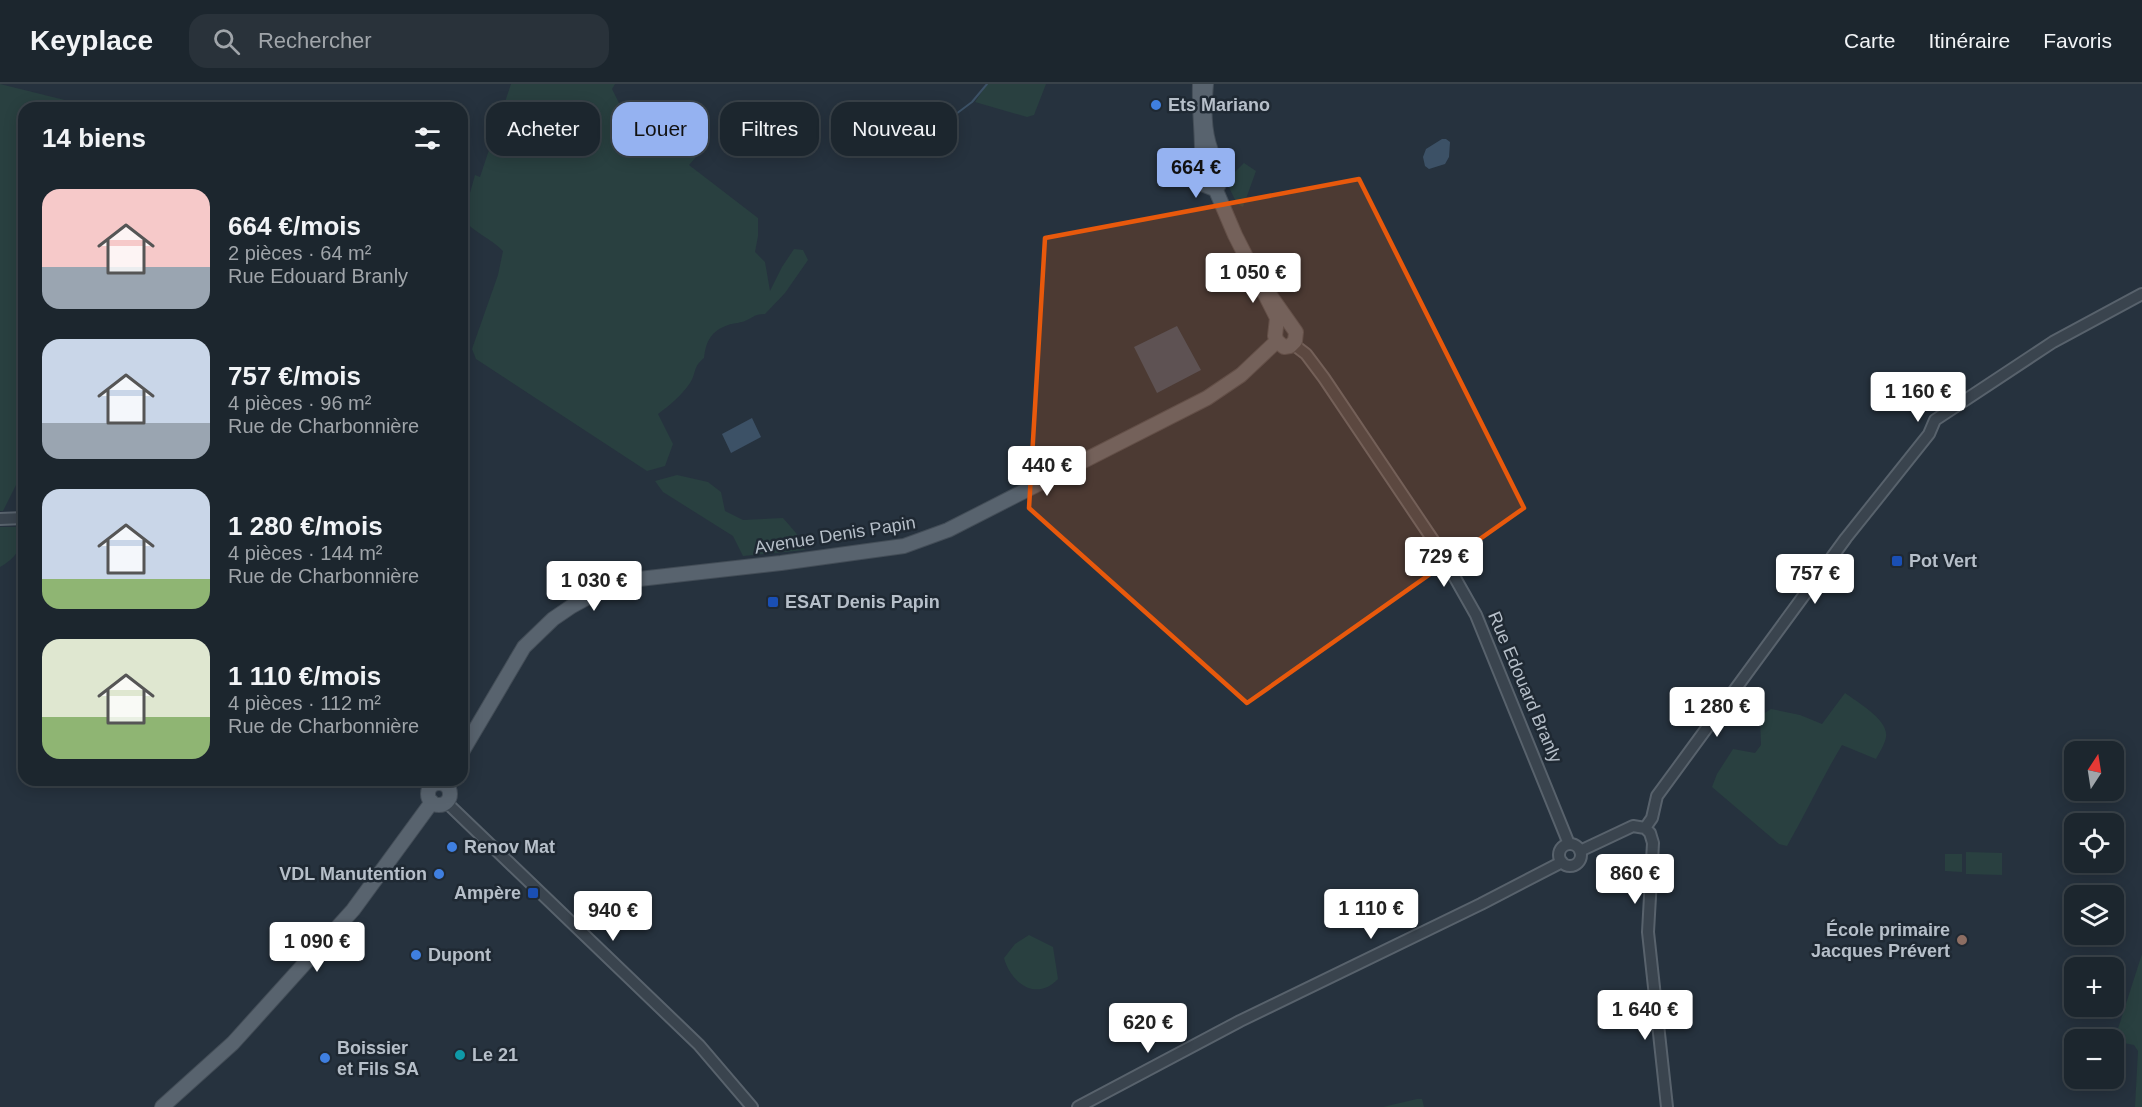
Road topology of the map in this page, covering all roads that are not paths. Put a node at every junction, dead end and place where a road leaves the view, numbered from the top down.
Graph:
1 (1200, 84) edge
2 (1206, 84) edge
3 (1219, 167) junction
4 (1201, 171) junction
5 (1215, 188) junction
6 (1255, 274) junction
7 (2142, 294) edge
8 (1292, 328) junction
9 (1276, 336) junction
10 (1293, 344) junction
11 (18, 518) edge
12 (0, 519) edge
13 (468, 742) edge
14 (434, 786) edge
15 (441, 786) edge
16 (439, 802) junction
17 (1645, 828) junction
18 (1569, 844) junction
19 (1580, 851) junction
20 (1562, 862) junction
21 (162, 1107) edge
22 (752, 1107) edge
23 (1078, 1107) edge
24 (1667, 1107) edge

1 - 4 main road
2 - 3 main road
3 - 4 main road
3 - 5 main road
4 - 5 main road
5 - 6 main road
6 - 8 main road
6 - 9 main road
7 - 17 street
8 - 9 main road
8 - 10 main road
9 - 10 main road
9 - 13 main road, Avenue Denis Papin
10 - 18 street, Rue Edouard Branly
11 - 12 street
14 - 16 main road
15 - 16 main road
16 - 21 main road
16 - 22 street
17 - 19 street
17 - 24 street
18 - 19 street
18 - 20 street
19 - 20 street
20 - 23 street

